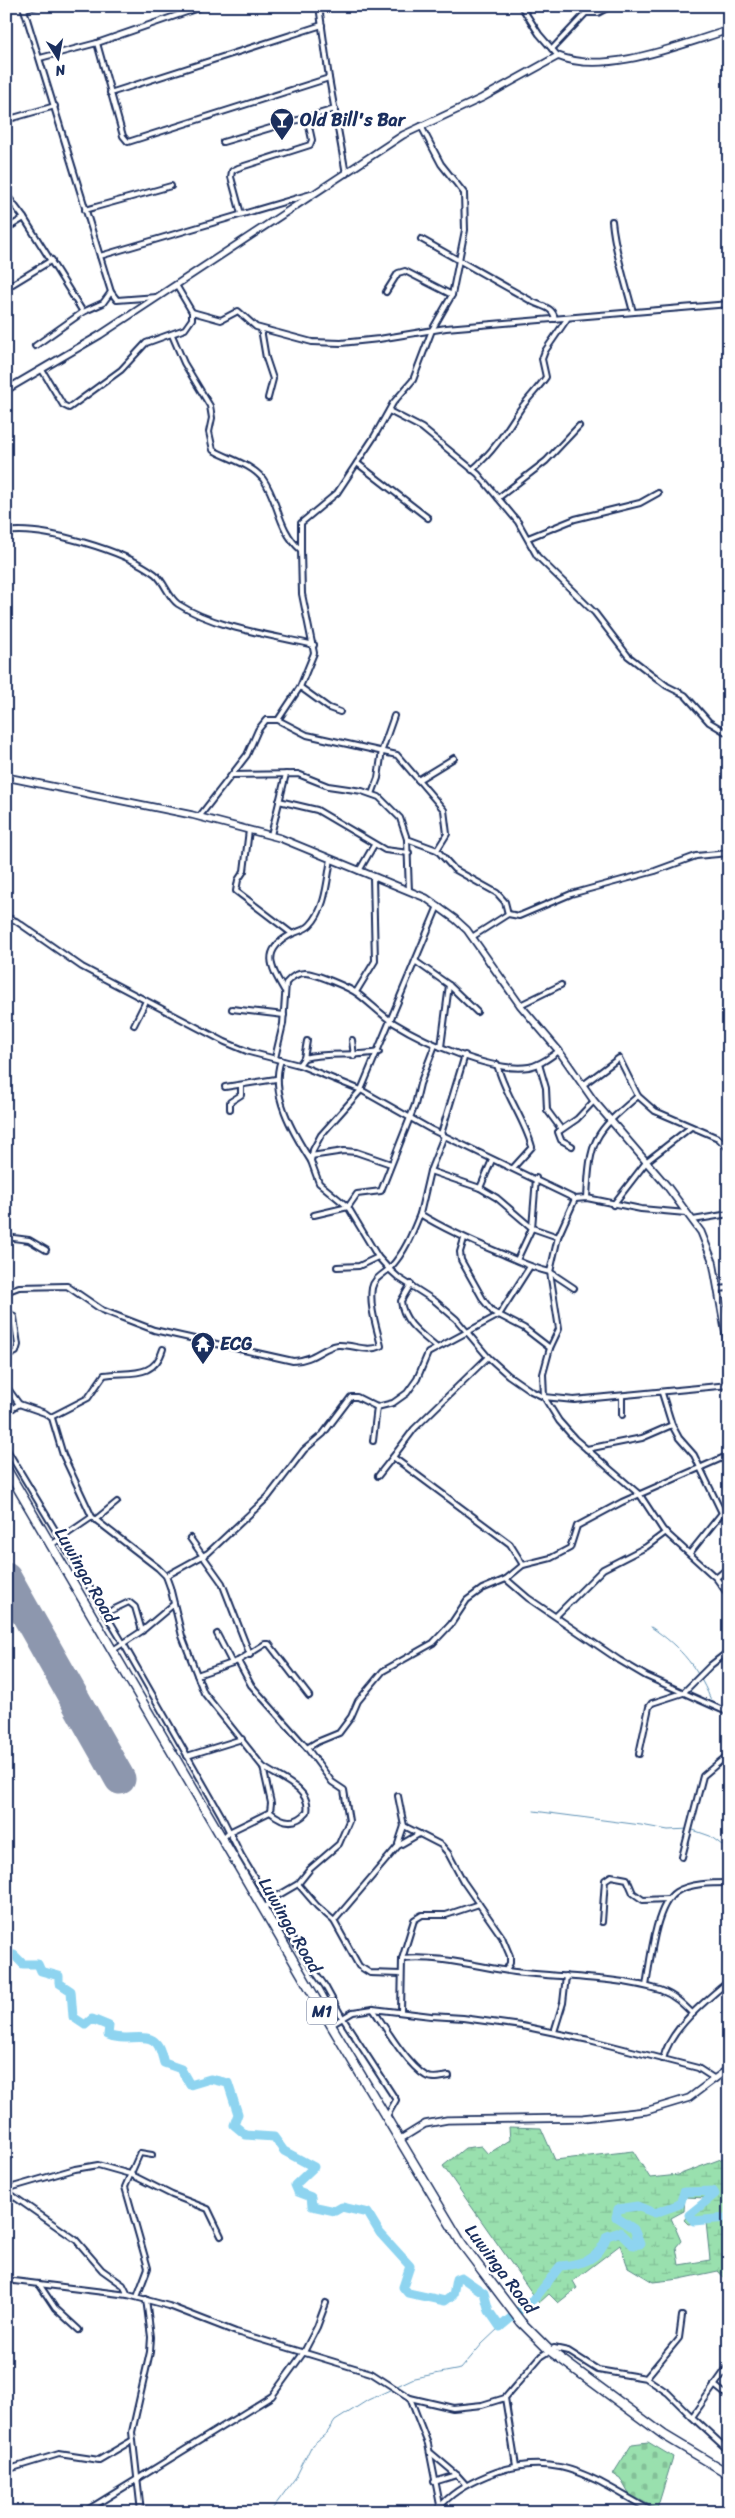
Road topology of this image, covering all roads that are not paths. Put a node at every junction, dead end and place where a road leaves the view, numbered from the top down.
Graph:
1 (36, 6) edge
2 (204, 6) edge
3 (319, 6) edge
4 (521, 6) edge
5 (611, 6) edge
6 (24, 8) edge
7 (322, 25) junction
8 (729, 30) edge
9 (97, 43) junction
10 (552, 49) junction
11 (558, 56) junction
12 (40, 58) junction
13 (330, 78) junction
14 (110, 93) junction
15 (55, 106) junction
16 (335, 109) junction
17 (307, 117) junction
18 (6, 120) edge
19 (421, 126) junction
20 (223, 142) dead end
21 (346, 174) junction
22 (171, 186) dead end
23 (318, 192) junction
24 (6, 194) edge
25 (85, 210) junction
26 (241, 214) junction
27 (24, 218) junction
28 (612, 221) dead end
29 (6, 229) edge
30 (421, 239) dead end
31 (100, 256) junction
32 (52, 260) junction
33 (458, 260) junction
34 (176, 285) junction
35 (6, 288) edge
36 (111, 292) junction
37 (386, 292) dead end
38 (452, 295) junction
39 (157, 297) junction
40 (729, 304) edge
41 (83, 312) junction
42 (192, 312) junction
43 (633, 312) junction
44 (555, 319) junction
45 (567, 319) junction
46 (261, 329) junction
47 (432, 330) junction
48 (172, 335) junction
49 (35, 346) dead end
50 (42, 370) junction
51 (6, 390) edge
52 (268, 398) dead end
53 (389, 411) junction
54 (579, 426) dead end
55 (357, 464) junction
56 (472, 470) junction
57 (658, 492) dead end
58 (498, 498) junction
59 (428, 518) dead end
60 (6, 532) edge
61 (528, 538) junction
62 (301, 550) junction
63 (314, 644) junction
64 (300, 687) junction
65 (340, 712) dead end
66 (394, 716) dead end
67 (278, 720) junction
68 (729, 734) edge
69 (382, 750) junction
70 (454, 758) dead end
71 (286, 774) junction
72 (232, 775) junction
73 (6, 777) edge
74 (418, 780) junction
75 (372, 794) junction
76 (280, 800) junction
77 (199, 817) junction
78 (249, 830) junction
79 (271, 835) junction
80 (407, 839) junction
81 (374, 845) junction
82 (437, 850) junction
83 (409, 853) junction
84 (729, 853) edge
85 (331, 859) junction
86 (360, 871) junction
87 (373, 877) junction
88 (409, 891) junction
89 (438, 906) junction
90 (508, 914) junction
91 (6, 918) edge
92 (291, 934) junction
93 (472, 937) junction
94 (415, 960) junction
95 (449, 985) junction
96 (561, 985) dead end
97 (284, 990) junction
98 (356, 992) junction
99 (146, 1001) junction
100 (520, 1004) junction
101 (232, 1009) dead end
102 (477, 1012) dead end
103 (284, 1015) junction
104 (392, 1022) junction
105 (134, 1025) dead end
106 (352, 1040) dead end
107 (307, 1041) dead end
108 (435, 1045) junction
109 (441, 1047) junction
110 (559, 1051) junction
111 (379, 1052) junction
112 (465, 1055) junction
113 (354, 1056) junction
114 (275, 1058) junction
115 (304, 1058) junction
116 (281, 1060) junction
117 (497, 1064) junction
118 (539, 1064) junction
119 (299, 1065) junction
120 (276, 1079) junction
121 (241, 1085) junction
122 (582, 1085) junction
123 (226, 1087) dead end
124 (362, 1090) junction
125 (638, 1096) junction
126 (594, 1101) junction
127 (230, 1109) dead end
128 (410, 1118) junction
129 (611, 1119) junction
130 (691, 1127) junction
131 (561, 1129) junction
132 (443, 1135) junction
133 (572, 1146) dead end
134 (729, 1149) edge
135 (311, 1156) junction
136 (492, 1160) junction
137 (311, 1161) junction
138 (647, 1162) junction
139 (391, 1164) junction
140 (512, 1168) junction
141 (430, 1171) junction
142 (536, 1178) junction
143 (480, 1188) junction
144 (587, 1198) junction
145 (575, 1199) junction
146 (613, 1205) junction
147 (348, 1207) junction
148 (687, 1213) junction
149 (420, 1214) junction
150 (729, 1214) edge
151 (314, 1215) dead end
152 (693, 1220) junction
153 (532, 1228) junction
154 (6, 1237) edge
155 (558, 1237) junction
156 (464, 1239) junction
157 (46, 1250) dead end
158 (378, 1257) junction
159 (517, 1260) junction
160 (337, 1267) dead end
161 (529, 1268) junction
162 (390, 1269) junction
163 (550, 1272) junction
164 (411, 1284) junction
165 (574, 1288) dead end
166 (729, 1288) edge
167 (718, 1289) junction
168 (6, 1292) edge
169 (500, 1314) junction
170 (6, 1315) edge
171 (467, 1332) junction
172 (436, 1347) junction
173 (550, 1348) junction
174 (728, 1348) edge
175 (163, 1349) dead end
176 (6, 1357) edge
177 (488, 1357) junction
178 (729, 1385) edge
179 (6, 1386) edge
180 (662, 1393) junction
181 (622, 1396) junction
182 (544, 1397) junction
183 (19, 1404) junction
184 (377, 1407) junction
185 (6, 1413) edge
186 (622, 1415) dead end
187 (51, 1417) junction
188 (672, 1425) junction
189 (373, 1441) dead end
190 (6, 1448) edge
191 (588, 1450) junction
192 (729, 1455) edge
193 (393, 1456) junction
194 (17, 1466) junction
195 (700, 1467) junction
196 (7, 1469) edge
197 (23, 1476) junction
198 (378, 1476) dead end
199 (13, 1480) junction
200 (640, 1495) junction
201 (117, 1502) dead end
202 (729, 1512) edge
203 (722, 1513) junction
204 (94, 1519) junction
205 (666, 1532) junction
206 (190, 1538) dead end
207 (61, 1540) junction
208 (51, 1545) junction
209 (690, 1553) junction
210 (203, 1556) junction
211 (523, 1564) junction
212 (729, 1567) edge
213 (166, 1576) junction
214 (716, 1578) junction
215 (506, 1579) junction
216 (729, 1596) edge
217 (174, 1604) junction
218 (106, 1613) junction
219 (556, 1616) junction
220 (142, 1631) junction
221 (217, 1634) dead end
222 (123, 1643) junction
223 (113, 1650) junction
224 (729, 1652) edge
225 (250, 1655) junction
226 (238, 1661) junction
227 (232, 1663) junction
228 (197, 1675) junction
229 (682, 1693) junction
230 (308, 1696) dead end
231 (729, 1713) edge
232 (242, 1739) junction
233 (307, 1748) junction
234 (639, 1754) dead end
235 (729, 1754) edge
236 (186, 1756) junction
237 (263, 1767) junction
238 (398, 1796) dead end
239 (270, 1812) junction
240 (404, 1826) junction
241 (229, 1832) junction
242 (419, 1834) junction
243 (222, 1839) junction
244 (398, 1846) junction
245 (682, 1856) dead end
246 (729, 1882) edge
247 (298, 1884) junction
248 (668, 1899) junction
249 (271, 1902) junction
250 (479, 1904) junction
251 (263, 1909) junction
252 (334, 1921) junction
253 (602, 1922) dead end
254 (402, 1958) junction
255 (506, 1970) junction
256 (401, 1974) junction
257 (566, 1976) junction
258 (729, 1981) edge
259 (646, 1986) junction
260 (373, 2009) junction
261 (401, 2012) junction
262 (693, 2014) junction
263 (342, 2017) junction
264 (331, 2025) junction
265 (554, 2032) junction
266 (663, 2059) junction
267 (729, 2068) edge
268 (449, 2076) dead end
269 (716, 2080) junction
270 (386, 2118) junction
271 (399, 2140) junction
272 (152, 2155) dead end
273 (130, 2174) junction
274 (6, 2190) edge
275 (222, 2236) dead end
276 (6, 2280) edge
277 (39, 2284) junction
278 (128, 2295) junction
279 (137, 2297) junction
280 (146, 2299) junction
281 (326, 2303) dead end
282 (682, 2316) dead end
283 (79, 2330) dead end
284 (549, 2350) junction
285 (304, 2352) junction
286 (729, 2365) edge
287 (646, 2378) junction
288 (714, 2385) junction
289 (729, 2397) edge
290 (410, 2398) junction
291 (505, 2398) junction
292 (692, 2416) junction
293 (133, 2440) junction
294 (729, 2451) edge
295 (431, 2453) junction
296 (516, 2466) junction
297 (6, 2470) edge
298 (729, 2474) edge
299 (457, 2475) junction
300 (138, 2480) junction
301 (434, 2482) junction
302 (466, 2485) junction
303 (440, 2505) junction
304 (84, 2512) edge
305 (141, 2512) edge
306 (437, 2512) edge
307 (653, 2512) edge

1 - 6 street
2 - 9 street
3 - 7 street
4 - 10 street
5 - 10 street
6 - 12 street
7 - 13 street
7 - 14 street
8 - 11 street
9 - 12 street
9 - 14 street
10 - 11 street
11 - 19 street
12 - 15 street
13 - 14 street
13 - 16 street
15 - 18 street
15 - 25 street
16 - 17 street
16 - 21 street
17 - 20 street
17 - 26 street
19 - 21 street
19 - 33 street
21 - 23 street
22 - 25 street
23 - 26 street
23 - 34 street
24 - 27 street
25 - 31 street
26 - 31 street
27 - 29 street
27 - 32 street
28 - 43 street
30 - 33 street
31 - 36 street
32 - 35 street
32 - 41 street
33 - 38 street
33 - 44 street
34 - 39 street
34 - 42 street
36 - 39 street
36 - 41 street
37 - 38 street
38 - 47 street
39 - 50 street
40 - 43 street
41 - 49 street
42 - 46 street
42 - 48 street
43 - 45 street
44 - 45 street
44 - 47 street
45 - 56 street
46 - 47 street
46 - 52 street
47 - 53 street
48 - 50 street
48 - 62 street
50 - 51 street
53 - 55 street
53 - 56 street
54 - 58 street
55 - 59 street
55 - 62 street
56 - 58 street
57 - 61 street
58 - 61 street
60 - 63 street
61 - 68 street
62 - 63 street
63 - 64 street
64 - 65 street
64 - 67 street
66 - 69 street
67 - 69 street
67 - 72 street
69 - 74 street
69 - 75 street
70 - 74 street
71 - 72 street
71 - 75 street
71 - 76 street
72 - 77 street
73 - 77 street
74 - 82 street
75 - 80 street
76 - 79 street
76 - 81 street
77 - 78 street
78 - 79 street
78 - 92 street
79 - 85 street
80 - 82 street
80 - 83 street
81 - 83 street
81 - 86 street
82 - 90 street
83 - 88 street
84 - 90 street
85 - 86 street
85 - 92 street
86 - 87 street
87 - 88 street
87 - 98 street
88 - 89 street
89 - 93 street
89 - 94 street
90 - 93 street
91 - 99 street
92 - 97 street
93 - 100 street
94 - 95 street
94 - 104 street
95 - 102 street
95 - 109 street
96 - 100 street
97 - 98 street
97 - 103 street
98 - 104 street
99 - 105 street
99 - 114 street
100 - 110 street
101 - 103 street
103 - 114 street
104 - 108 street
104 - 111 street
106 - 113 street
107 - 115 street
108 - 109 street
108 - 128 street
109 - 112 street
110 - 118 street
110 - 122 street
111 - 113 street
111 - 124 street
112 - 117 street
112 - 132 street
113 - 115 street
114 - 116 street
115 - 119 street
116 - 119 street
116 - 120 street
117 - 118 street
117 - 140 street
118 - 131 street
119 - 124 street
120 - 121 street
120 - 137 street
121 - 123 street
121 - 127 street
122 - 125 street
122 - 126 street
124 - 128 street
124 - 135 street
125 - 129 street
125 - 130 street
126 - 129 street
126 - 131 street
128 - 132 street
128 - 139 street
129 - 138 street
129 - 144 street
130 - 134 street
130 - 138 street
131 - 133 street
132 - 136 street
132 - 141 street
135 - 137 street
135 - 139 street
136 - 140 street
136 - 143 street
137 - 147 street
138 - 146 street
138 - 148 street
139 - 147 street
140 - 142 street
141 - 143 street
141 - 149 street
142 - 145 street
142 - 153 street
143 - 153 street
144 - 145 street
144 - 146 street
145 - 155 street
146 - 148 street
147 - 151 street
147 - 158 street
148 - 152 street
149 - 156 street
149 - 162 street
150 - 152 street
152 - 167 street
153 - 155 street
153 - 159 street
154 - 157 street
155 - 163 street
156 - 159 street
156 - 169 street
158 - 160 street
158 - 162 street
159 - 161 street
161 - 163 street
161 - 169 street
162 - 164 street
162 - 168 street
163 - 165 street
163 - 173 street
164 - 171 street
164 - 172 street
166 - 167 street
167 - 174 street
169 - 171 street
169 - 173 street
170 - 176 street
171 - 172 street
171 - 177 street
172 - 184 street
173 - 182 street
175 - 187 street
177 - 182 street
177 - 193 street
178 - 180 street
179 - 183 street
180 - 181 street
180 - 188 street
181 - 182 street
181 - 186 street
182 - 191 street
183 - 185 street
183 - 187 street
184 - 189 street
184 - 210 street
187 - 204 street
188 - 191 street
188 - 195 street
190 - 194 street
191 - 200 street
192 - 195 street
193 - 198 street
193 - 211 street
194 - 196 street
194 - 197 street
195 - 200 street
195 - 203 street
196 - 199 highway, Luwinga Road / M1
197 - 199 street
197 - 207 street
199 - 208 highway, Luwinga Road / M1
200 - 205 street
200 - 211 street
201 - 204 street
202 - 203 street
203 - 209 street
204 - 207 street
204 - 213 street
205 - 209 street
205 - 219 street
206 - 210 street
207 - 208 street
207 - 218 street
208 - 223 highway, Luwinga Road / M1
209 - 214 street
210 - 213 street
210 - 225 street
211 - 215 street
212 - 214 street
213 - 217 street
214 - 216 street
215 - 219 street
215 - 233 street
217 - 220 street
217 - 228 street
218 - 220 street
218 - 222 street
219 - 229 street
220 - 222 street
221 - 227 street
222 - 223 street
222 - 236 street
223 - 243 highway, Luwinga Road / M1
224 - 229 street
225 - 226 street
225 - 230 street
226 - 227 street
226 - 233 street
227 - 228 street
228 - 232 street
229 - 231 street
229 - 234 street
232 - 236 street
232 - 237 street
233 - 247 street
235 - 245 street
236 - 241 street
237 - 239 street
237 - 239 street
238 - 240 street
239 - 241 street
240 - 242 street
240 - 244 street
241 - 243 street
241 - 249 street
242 - 244 street
242 - 250 street
243 - 251 highway, Luwinga Road / M1
244 - 252 street
246 - 248 street
247 - 249 street
247 - 252 street
248 - 253 street
248 - 259 street
249 - 251 street
249 - 263 street
250 - 254 street
250 - 255 street
251 - 264 highway, Luwinga Road / M1
252 - 256 street
254 - 255 street
254 - 256 street
255 - 257 street
256 - 261 street
257 - 259 street
257 - 265 street
258 - 262 street
259 - 262 street
260 - 261 street
260 - 263 street
260 - 268 street
261 - 265 street
262 - 266 street
263 - 264 street
263 - 270 street
264 - 270 highway, Luwinga Road / M1
265 - 266 street
266 - 269 street
267 - 269 street
269 - 271 street
270 - 271 highway, Luwinga Road / M1
271 - 284 highway, Luwinga Road / M1
272 - 273 street
273 - 274 street
273 - 275 street
273 - 279 street
274 - 278 street
276 - 277 street
277 - 278 street
277 - 283 street
278 - 279 street
279 - 280 street
280 - 285 street
280 - 293 street
281 - 285 street
282 - 287 street
284 - 287 street
284 - 291 street
284 - 298 highway, Luwinga Road / M1
285 - 290 street
285 - 300 street
286 - 288 street
287 - 292 street
288 - 289 street
288 - 292 street
290 - 291 street
290 - 295 street
291 - 296 street
292 - 294 street
293 - 297 street
293 - 300 street
295 - 299 street
295 - 301 street
296 - 302 street
296 - 307 street
299 - 301 street
299 - 302 street
300 - 304 street
300 - 305 street
301 - 303 street
302 - 303 street
303 - 306 street

